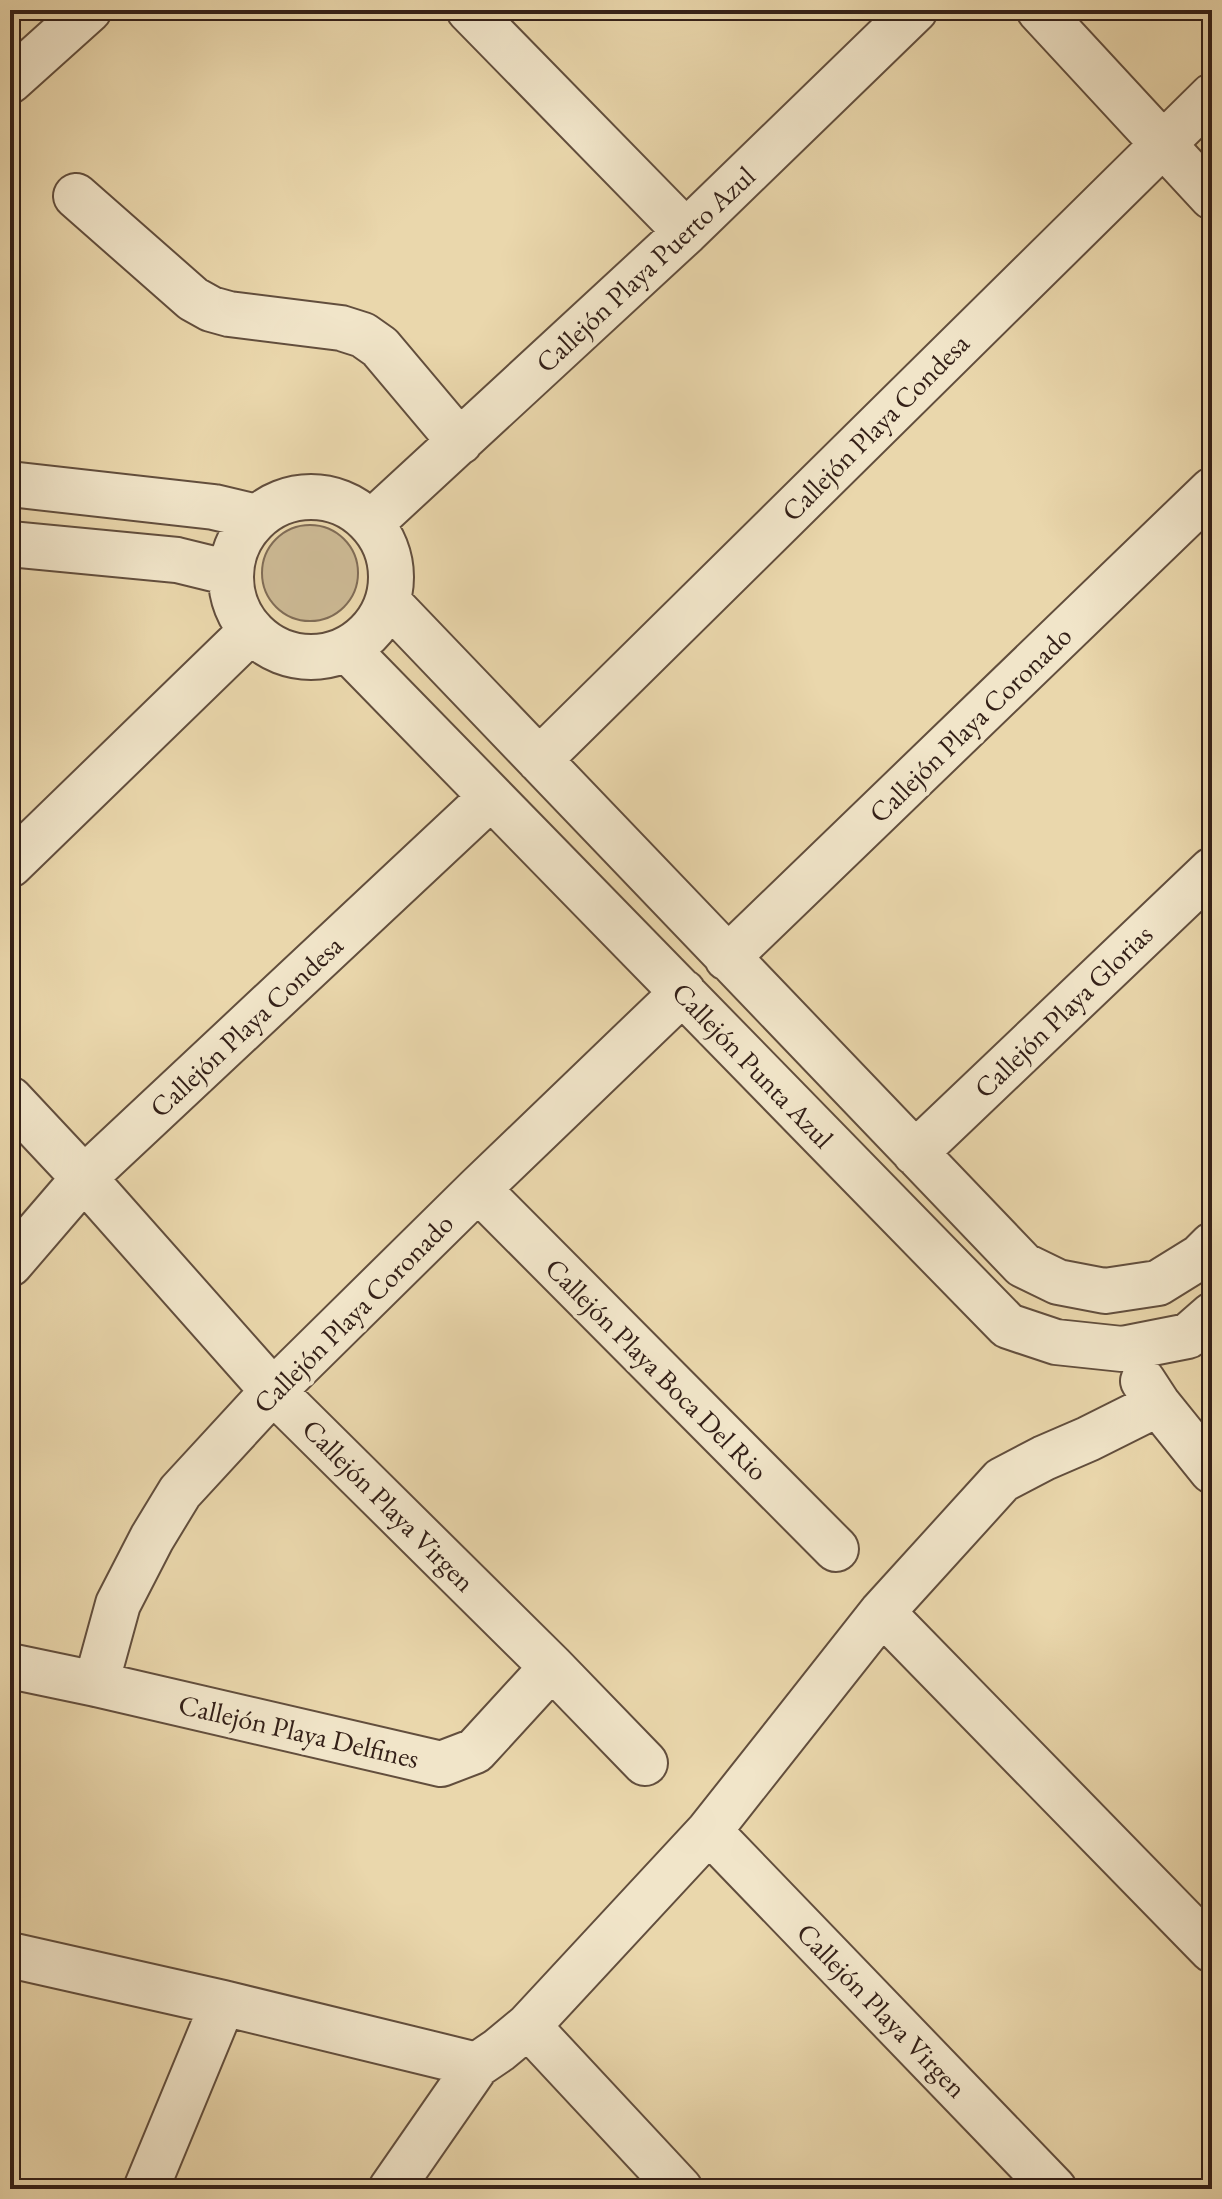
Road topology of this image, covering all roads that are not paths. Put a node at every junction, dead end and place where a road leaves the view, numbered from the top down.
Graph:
1 (89, 10) edge
2 (469, 10) edge
3 (915, 10) edge
4 (1039, 10) edge
5 (10, 81) edge
6 (1212, 96) edge
7 (1163, 143) junction
8 (76, 196) dead end
9 (1212, 197) edge
10 (686, 232) junction
11 (460, 442) junction
12 (10, 484) edge
13 (1212, 490) edge
14 (257, 517) junction
15 (371, 523) junction
16 (10, 544) edge
17 (230, 573) junction
18 (388, 602) junction
19 (251, 631) junction
20 (347, 649) junction
21 (539, 760) junction
22 (491, 797) junction
23 (10, 865) edge
24 (1212, 870) edge
25 (727, 958) junction
26 (683, 992) junction
27 (10, 1099) edge
28 (915, 1153) junction
29 (84, 1178) junction
30 (478, 1189) junction
31 (1212, 1245) edge
32 (10, 1264) edge
33 (1105, 1291) junction
34 (1212, 1315) edge
35 (1122, 1349) junction
36 (273, 1391) junction
37 (1158, 1404) junction
38 (1212, 1471) edge
39 (836, 1549) dead end
40 (882, 1612) junction
41 (10, 1666) edge
42 (552, 1667) junction
43 (96, 1684) junction
44 (645, 1763) dead end
45 (709, 1831) junction
46 (1212, 1950) edge
47 (10, 1955) edge
48 (223, 2003) junction
49 (528, 2026) junction
50 (477, 2065) junction
51 (146, 2189) edge
52 (391, 2189) edge
53 (680, 2189) edge
54 (1054, 2189) edge

1 - 5 street
2 - 10 street
3 - 10 street, Callejón Playa Puerto Azul
4 - 7 street
6 - 7 street, Callejón Playa Condesa
7 - 9 street
7 - 21 street, Callejón Playa Condesa
8 - 11 street
10 - 11 street, Callejón Playa Puerto Azul
11 - 15 street, Callejón Playa Puerto Azul
12 - 14 street
13 - 25 street, Callejón Playa Coronado
14 - 15 street
14 - 17 street
15 - 18 street
16 - 17 street
17 - 19 street
18 - 20 street
18 - 21 street, Callejón Punta Azul
19 - 20 street
19 - 23 street
20 - 22 street, Callejón Punta Azul
21 - 25 street, Callejón Punta Azul
22 - 26 street, Callejón Punta Azul
22 - 29 street, Callejón Playa Condesa
24 - 28 street, Callejón Playa Glorias
25 - 28 street, Callejón Punta Azul
26 - 30 street, Callejón Playa Coronado
26 - 35 street, Callejón Punta Azul
27 - 29 street, Callejón Playa Virgen
28 - 33 street, Callejón Punta Azul
29 - 32 street, Callejón Playa Condesa
29 - 36 street, Callejón Playa Virgen
30 - 36 street, Callejón Playa Coronado
30 - 39 street, Callejón Playa Boca Del Rio
31 - 33 street, Callejón Punta Azul
33 - 35 street
34 - 35 street, Callejón Punta Azul
35 - 37 street
36 - 42 street, Callejón Playa Virgen
36 - 43 street, Callejón Playa Coronado
37 - 38 street
37 - 40 street
40 - 45 street
40 - 46 street
41 - 43 street, Callejón Playa Delfines
42 - 43 street, Callejón Playa Delfines
42 - 44 street, Callejón Playa Virgen
45 - 49 street
45 - 54 street, Callejón Playa Virgen
47 - 48 street
48 - 50 street
48 - 51 street
49 - 50 street
49 - 53 street
50 - 52 street

